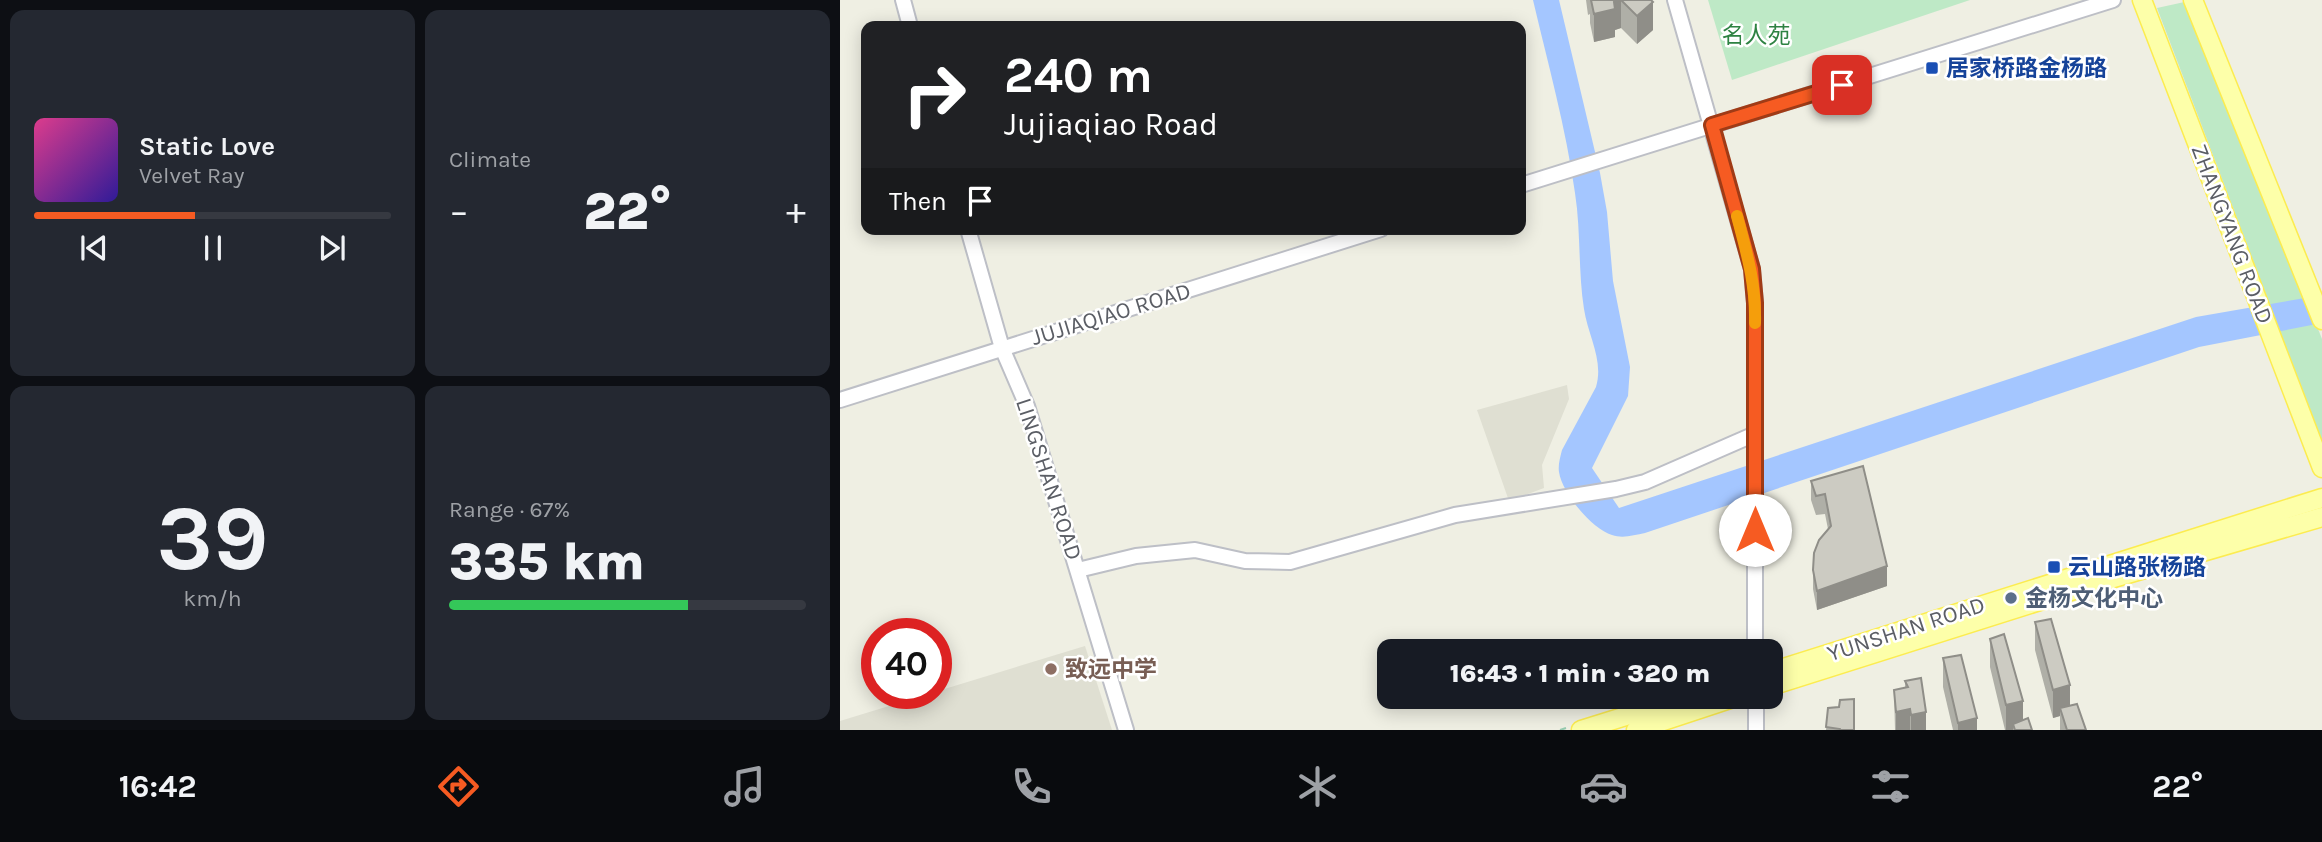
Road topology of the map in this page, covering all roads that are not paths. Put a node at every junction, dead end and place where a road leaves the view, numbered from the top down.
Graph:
1 (902, 0) edge
2 (1675, 0) edge
3 (2113, 0) edge
4 (2142, 0) edge
5 (2193, 0) edge
6 (908, 21) edge
7 (1712, 125) junction
8 (1526, 183) edge
9 (970, 235) edge
10 (1362, 235) edge
11 (2322, 320) edge
12 (1002, 348) junction
13 (840, 400) edge
14 (1755, 442) junction
15 (2322, 468) edge
16 (2322, 498) edge
17 (2322, 517) edge
18 (1078, 570) junction
19 (1755, 639) edge
20 (1783, 668) edge
21 (1783, 682) edge
22 (1648, 709) edge
23 (1700, 709) edge
24 (1756, 709) edge
25 (1126, 730) edge
26 (1581, 730) edge
27 (1636, 730) edge
28 (1756, 730) edge

1 - 6 street
2 - 7 street
3 - 7 street
4 - 15 main road, ZHANGYANG ROAD
5 - 11 main road
7 - 8 street
7 - 14 street
9 - 12 street, LINGSHAN ROAD
10 - 12 street, JUJIAQIAO ROAD
12 - 13 street, JUJIAQIAO ROAD
12 - 18 street, LINGSHAN ROAD
14 - 18 street
14 - 19 street
16 - 20 main road, YUNSHAN ROAD
17 - 21 main road, YUNSHAN ROAD
18 - 25 street, LINGSHAN ROAD
22 - 26 main road
23 - 27 main road
24 - 28 street

